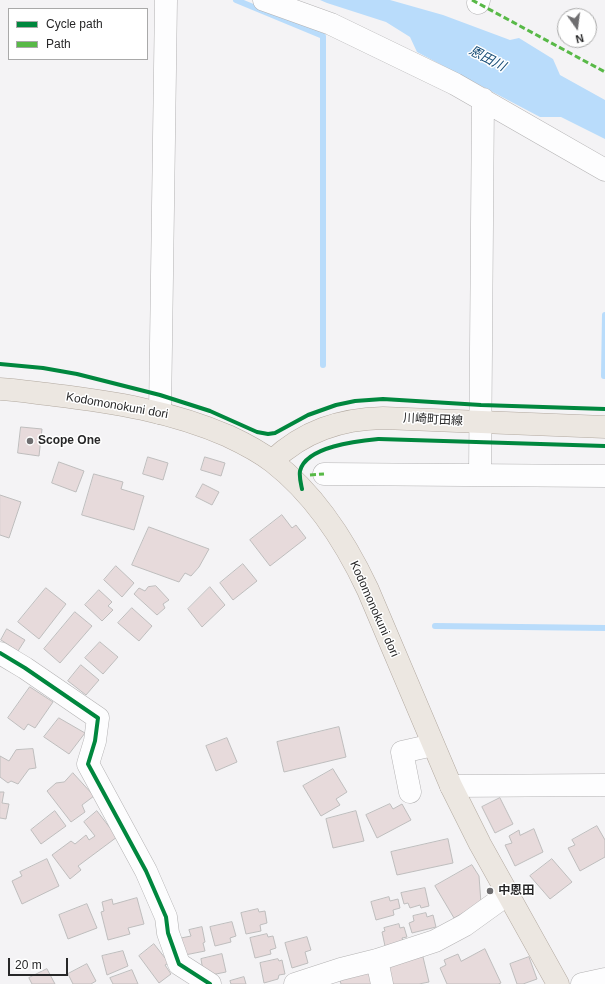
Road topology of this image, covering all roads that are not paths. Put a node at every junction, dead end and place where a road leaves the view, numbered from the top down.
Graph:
1 (166, 0) edge
2 (264, 0) edge
3 (483, 99) junction
4 (605, 170) edge
5 (0, 389) edge
6 (160, 413) junction
7 (481, 422) junction
8 (605, 427) edge
9 (272, 461) junction
10 (324, 474) dead end
11 (480, 474) junction
12 (605, 476) edge
13 (0, 653) edge
14 (433, 745) junction
15 (605, 785) edge
16 (451, 786) junction
17 (410, 792) dead end
18 (508, 894) junction
19 (377, 960) junction
20 (605, 979) edge
21 (210, 984) edge
22 (294, 984) edge
23 (382, 984) edge
24 (558, 984) edge
25 (582, 984) edge

1 - 6 street
2 - 3 street
3 - 4 street
3 - 7 street
5 - 6 main road, Kodomonokuni dori
6 - 9 main road, Kodomonokuni dori
7 - 8 main road, 川崎町田線
7 - 9 main road, 川崎町田線
7 - 11 street
9 - 14 main road, Kodomonokuni dori
10 - 11 street
11 - 12 street
13 - 21 street
14 - 16 main road, Kodomonokuni dori
14 - 17 street
15 - 16 street
16 - 18 main road, Kodomonokuni dori
18 - 19 street
18 - 24 main road, Kodomonokuni dori
19 - 22 street
19 - 23 street
20 - 25 street

